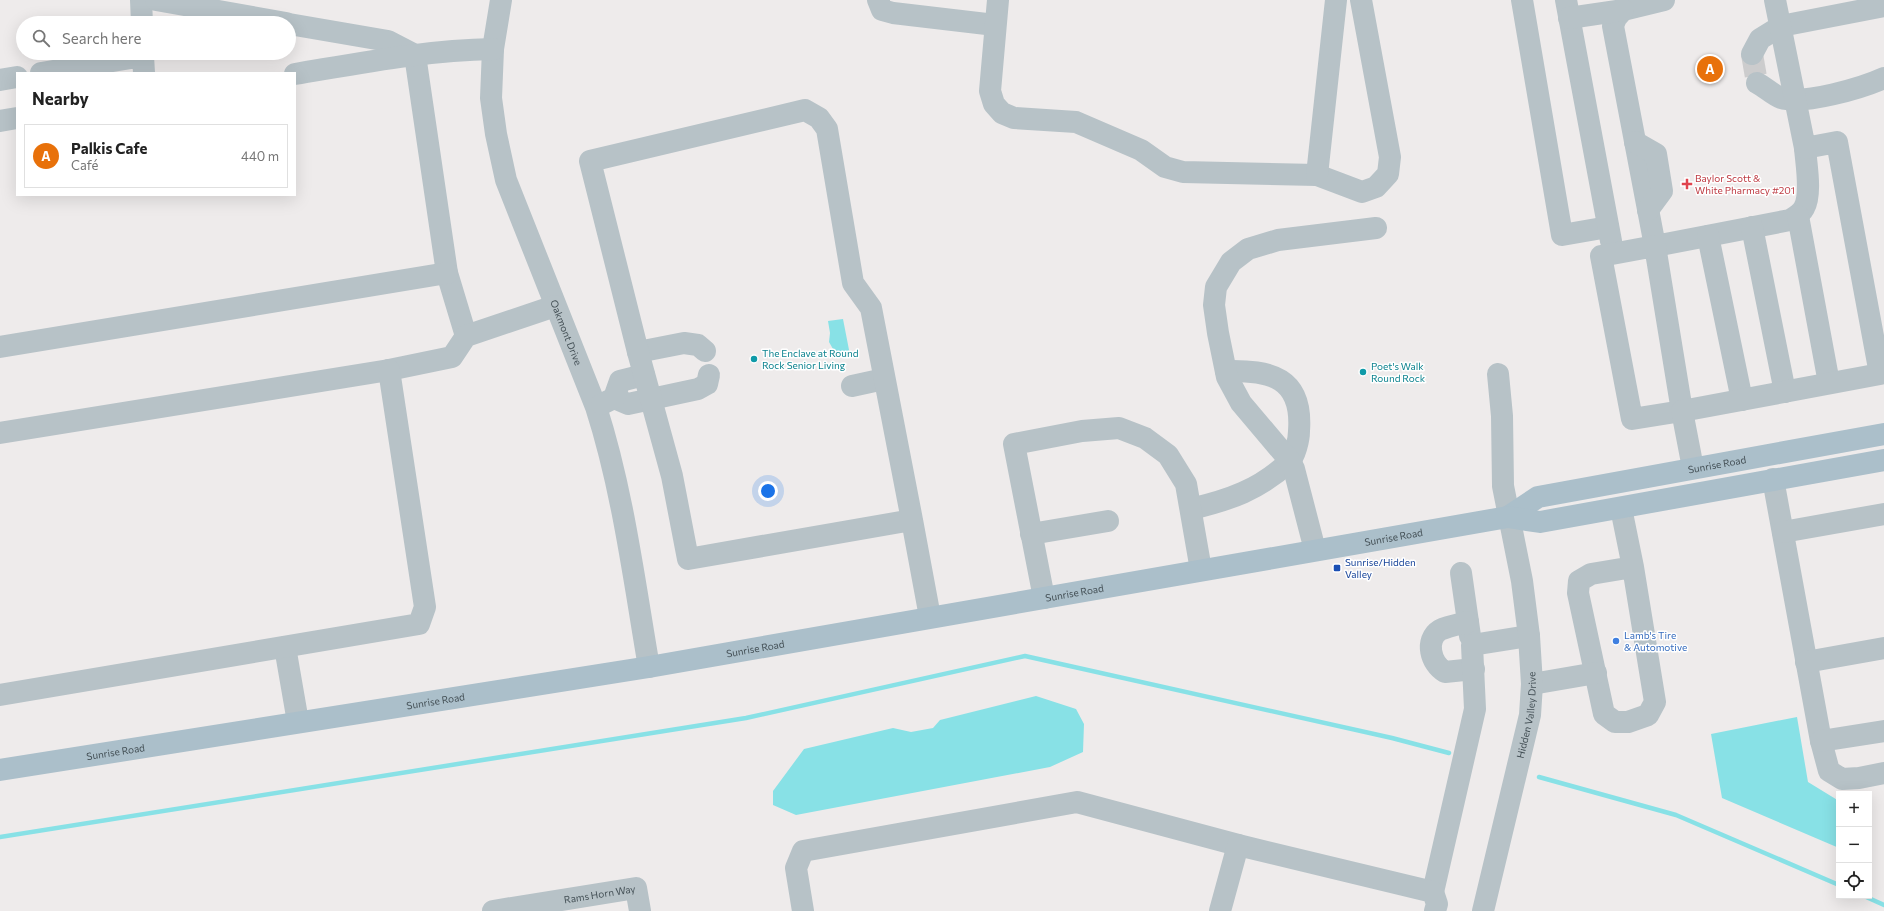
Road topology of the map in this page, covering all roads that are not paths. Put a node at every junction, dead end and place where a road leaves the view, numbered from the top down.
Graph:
1 (141, 0) edge
2 (156, 0) edge
3 (501, 0) edge
4 (878, 0) edge
5 (998, 0) edge
6 (1336, 0) edge
7 (1361, 0) edge
8 (1522, 0) edge
9 (1664, 0) edge
10 (1775, 0) edge
11 (1884, 6) edge
12 (1567, 9) edge
13 (1623, 10) junction
14 (142, 16) edge
15 (246, 16) edge
16 (296, 25) edge
17 (995, 25) junction
18 (1781, 26) junction
19 (493, 49) junction
20 (1752, 54) tunnel mouth
21 (415, 55) junction
22 (143, 61) edge
23 (50, 72) edge
24 (296, 74) edge
25 (16, 77) edge
26 (1884, 78) edge
27 (0, 80) edge
28 (1757, 83) dead end
29 (1796, 100) junction
30 (16, 118) edge
31 (0, 121) edge
32 (1805, 148) junction
33 (1317, 175) junction
34 (1798, 216) junction
35 (1608, 227) junction
36 (1752, 227) junction
37 (1376, 228) dead end
38 (1708, 236) junction
39 (1655, 246) junction
40 (1614, 253) junction
41 (447, 273) junction
42 (555, 306) junction
43 (466, 336) junction
44 (0, 347) edge
45 (705, 351) dead end
46 (638, 352) junction
47 (389, 370) junction
48 (1226, 371) junction
49 (1882, 373) edge
50 (1498, 374) dead end
51 (644, 375) junction
52 (709, 375) dead end
53 (884, 379) junction
54 (1829, 383) junction
55 (852, 386) dead end
56 (1785, 392) junction
57 (651, 400) junction
58 (1742, 400) junction
59 (605, 402) junction
60 (1682, 411) junction
61 (0, 433) edge
62 (1884, 434) edge
63 (1884, 460) edge
64 (1290, 461) junction
65 (1693, 468) junction
66 (1773, 479) junction
67 (1621, 508) junction
68 (1190, 509) junction
69 (1884, 515) edge
70 (1508, 517) junction
71 (912, 520) junction
72 (1108, 521) dead end
73 (1783, 532) junction
74 (1031, 534) junction
75 (1315, 550) junction
76 (1633, 567) junction
77 (1201, 570) junction
78 (1461, 573) dead end
79 (1044, 598) junction
80 (930, 617) junction
81 (1468, 622) junction
82 (1529, 636) junction
83 (1472, 645) junction
84 (284, 647) junction
85 (1884, 648) edge
86 (1806, 662) junction
87 (648, 667) junction
88 (1474, 669) junction
89 (1596, 673) junction
90 (1532, 684) junction
91 (0, 695) edge
92 (298, 722) junction
93 (1884, 731) edge
94 (1821, 741) junction
95 (0, 770) edge
96 (1884, 773) edge
97 (1238, 845) junction
98 (1434, 901) edge
99 (493, 911) edge
100 (640, 911) edge
101 (803, 911) edge
102 (1220, 911) edge
103 (1483, 911) edge

1 - 14 street
2 - 15 street
3 - 19 street, Oakmont Drive
4 - 17 street
5 - 17 street
6 - 33 street
7 - 33 street
8 - 35 street
9 - 13 street
10 - 18 street
11 - 18 street
12 - 13 street
12 - 35 street
13 - 39 street
16 - 21 street
17 - 33 street
18 - 20 street
18 - 29 street
19 - 21 street
19 - 42 street, Oakmont Drive
21 - 24 street
21 - 41 street
22 - 23 street
25 - 27 street
26 - 29 street
28 - 29 street
29 - 32 street
30 - 31 street
32 - 34 street
32 - 49 street
34 - 36 street
34 - 54 street
35 - 40 street
36 - 38 street
36 - 56 street
37 - 48 street
38 - 39 street
38 - 58 street
39 - 40 street
39 - 60 street
40 - 60 street
41 - 43 street
41 - 44 street
42 - 43 street
42 - 59 street, Oakmont Drive
43 - 47 street
45 - 46 street
46 - 51 street
46 - 53 street
47 - 61 street
47 - 84 street
48 - 64 street
48 - 64 street
49 - 54 street
50 - 70 street, Hidden Valley Drive
51 - 57 street
51 - 59 street
52 - 57 street
53 - 55 street
53 - 71 street
54 - 56 street
56 - 58 street
57 - 59 street
57 - 71 street
58 - 60 street
59 - 87 street, Oakmont Drive
60 - 65 street
62 - 65 main road, Sunrise Road
63 - 66 main road, Sunrise Road
64 - 68 street
64 - 75 street
65 - 70 main road, Sunrise Road
66 - 67 main road, Sunrise Road
66 - 73 street
67 - 70 main road, Sunrise Road
67 - 76 street
68 - 74 street
68 - 77 street
69 - 73 street
70 - 75 main road, Sunrise Road
70 - 82 street, Hidden Valley Drive
71 - 80 street
72 - 74 street
73 - 86 street
74 - 79 street
75 - 77 main road, Sunrise Road
76 - 89 street
76 - 89 street
77 - 79 main road, Sunrise Road
78 - 81 street
79 - 80 main road, Sunrise Road
80 - 87 main road, Sunrise Road
81 - 83 street
81 - 88 street
82 - 83 street
82 - 90 street, Hidden Valley Drive
83 - 88 street
84 - 91 street
84 - 92 street
85 - 86 street
86 - 94 street
87 - 92 main road, Sunrise Road
88 - 98 street
89 - 90 street
90 - 103 street, Hidden Valley Drive
92 - 95 main road, Sunrise Road
93 - 94 street
94 - 96 street
97 - 98 street
97 - 101 street
97 - 102 street
99 - 100 street, Rams Horn Way

